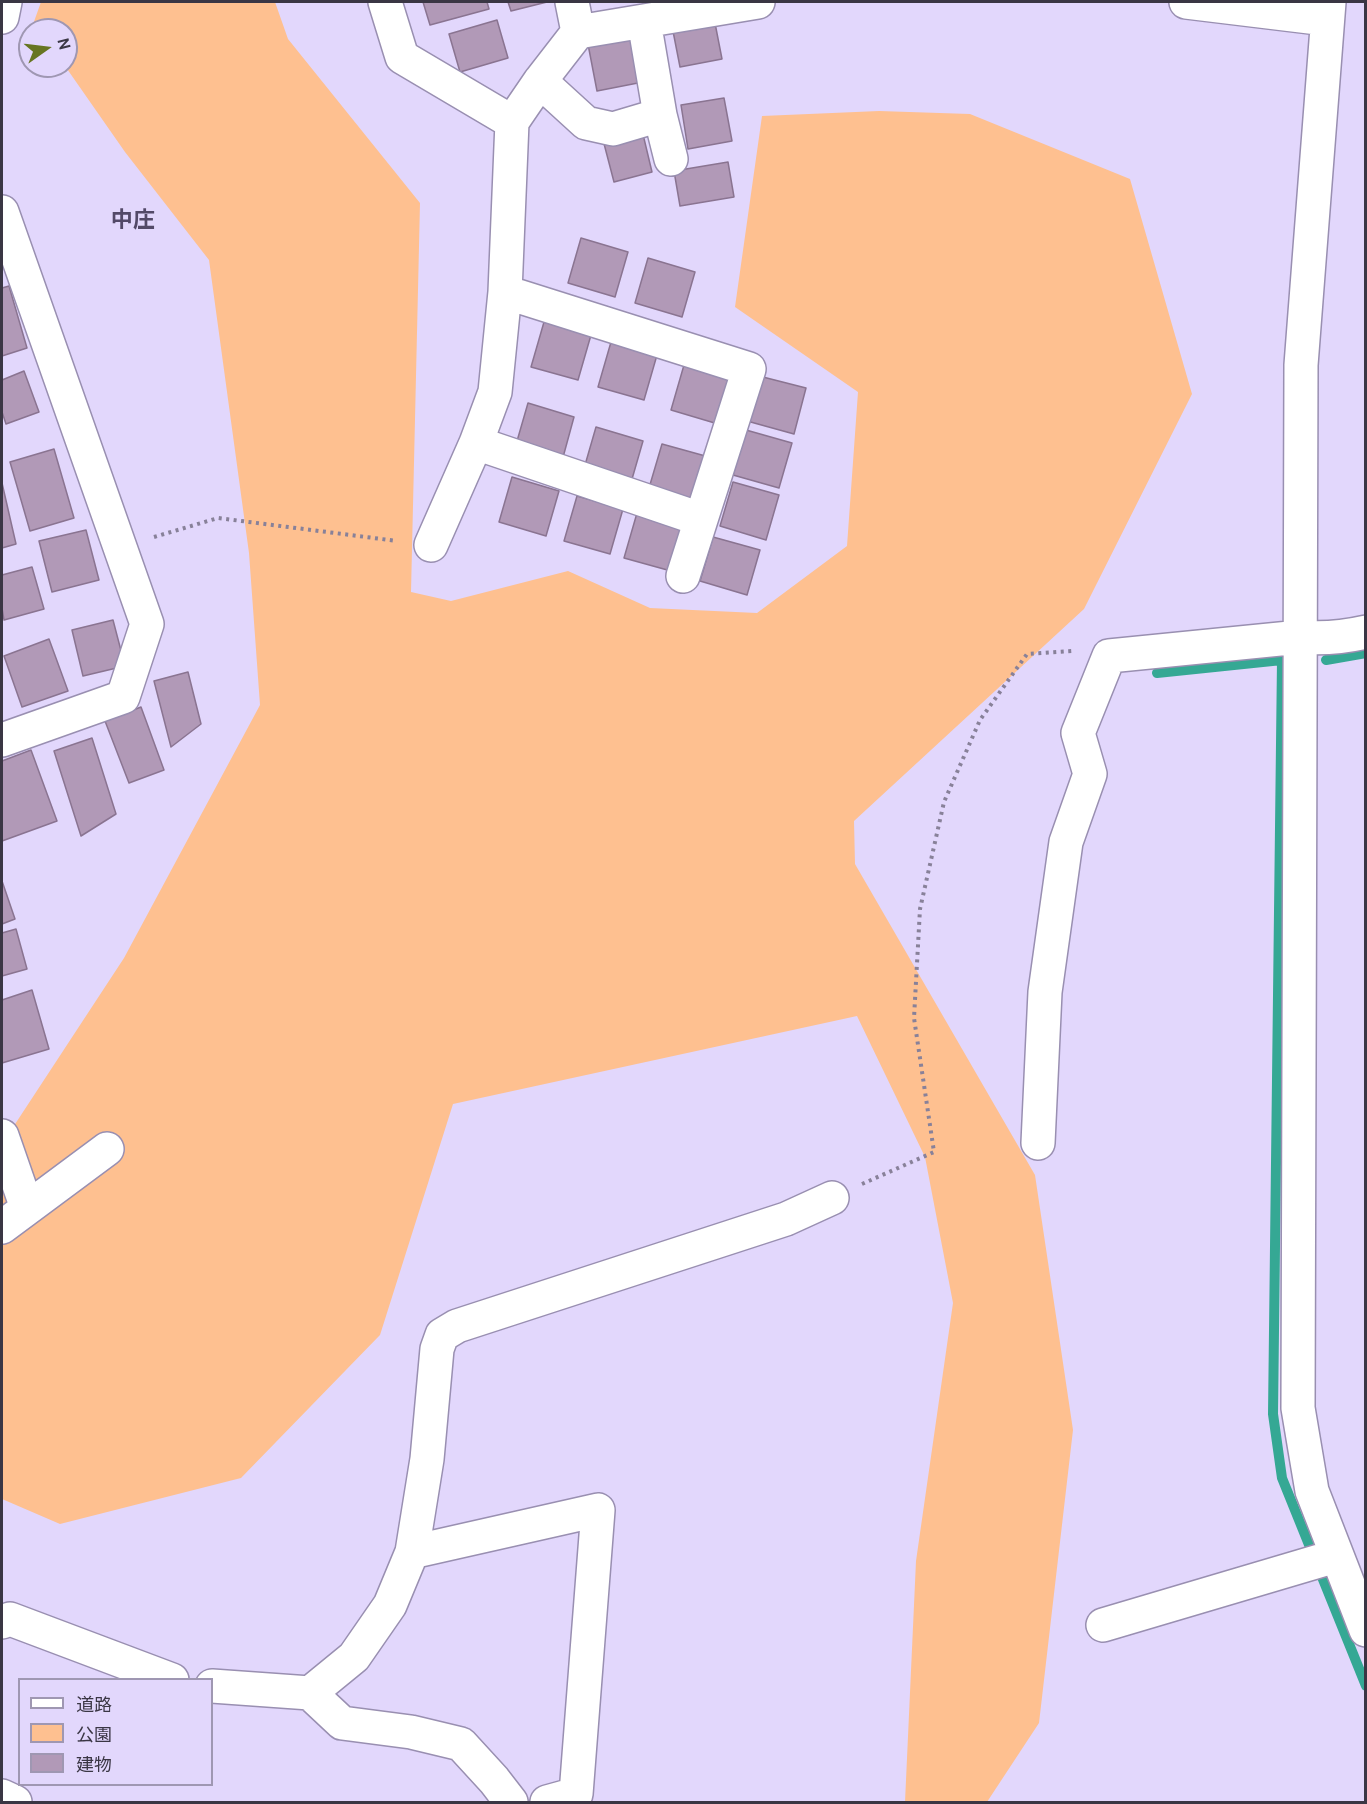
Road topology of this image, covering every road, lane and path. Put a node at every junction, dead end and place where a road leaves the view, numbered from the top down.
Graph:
1 (5, 2) edge
2 (385, 2) edge
3 (758, 2) edge
4 (1186, 2) edge
5 (678, 8) edge
6 (1328, 10) edge
7 (2, 17) edge
8 (575, 17) edge
9 (644, 21) junction
10 (540, 81) junction
11 (660, 115) junction
12 (512, 122) junction
13 (671, 159) dead end
14 (2, 212) edge
15 (505, 292) junction
16 (476, 443) junction
17 (700, 519) junction
18 (431, 545) joint
19 (120, 547) junction
20 (683, 576) dead end
21 (1365, 632) edge
22 (1300, 637) junction
23 (1109, 656) junction
24 (4, 732) edge
25 (2, 1136) edge
26 (1038, 1143) dead end
27 (107, 1149) dead end
28 (832, 1198) joint
29 (14, 1218) edge
30 (412, 1552) junction
31 (1322, 1560) junction
32 (2, 1622) edge
33 (1103, 1625) dead end
34 (1365, 1630) edge
35 (167, 1678) edge
36 (213, 1686) edge
37 (310, 1693) junction
38 (2, 1796) edge
39 (15, 1803) edge
40 (511, 1803) edge
41 (547, 1803) edge

1 - 7 street
2 - 12 street
3 - 5 street
4 - 6 street
5 - 9 street
6 - 22 street
8 - 9 street
8 - 10 street
9 - 11 street
10 - 11 street
10 - 12 street
11 - 13 street
12 - 15 street
14 - 19 street
15 - 16 street
15 - 17 street
16 - 17 street
16 - 18 street
17 - 20 street
18 - 19 path
19 - 24 street
21 - 22 street
22 - 23 street
22 - 31 street
23 - 26 street
23 - 28 path
25 - 29 street
27 - 29 street
28 - 30 street
30 - 37 street
30 - 41 street
31 - 33 street
31 - 34 street
32 - 35 street
36 - 37 street
37 - 40 street
38 - 39 street

